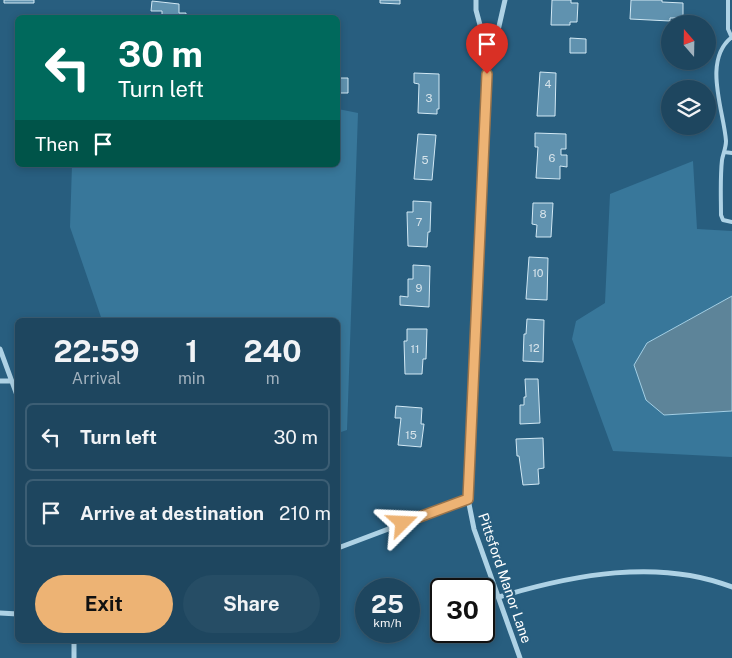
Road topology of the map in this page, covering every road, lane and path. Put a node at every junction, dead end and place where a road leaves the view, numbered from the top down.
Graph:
1 (476, 0) edge
2 (505, 0) edge
3 (728, 0) edge
4 (732, 37) edge
5 (488, 55) junction
6 (724, 152) junction
7 (732, 153) edge
8 (732, 222) edge
9 (0, 349) edge
10 (0, 380) edge
11 (11, 381) junction
12 (15, 391) edge
13 (468, 499) junction
14 (340, 547) edge
15 (732, 587) edge
16 (499, 597) junction
17 (0, 613) edge
18 (15, 614) edge
19 (74, 643) edge
20 (74, 658) edge
21 (520, 658) edge

1 - 5 street, Pittsford Manor Lane
2 - 5 street, Pittsford Manor Lane
3 - 4 lane
4 - 6 lane
5 - 13 street, Pittsford Manor Lane
6 - 7 lane
6 - 8 lane
9 - 11 street
10 - 11 street
11 - 12 street
13 - 14 street
13 - 16 street, Pittsford Manor Lane
15 - 16 street
16 - 21 street, Pittsford Manor Lane
17 - 18 street
19 - 20 street

